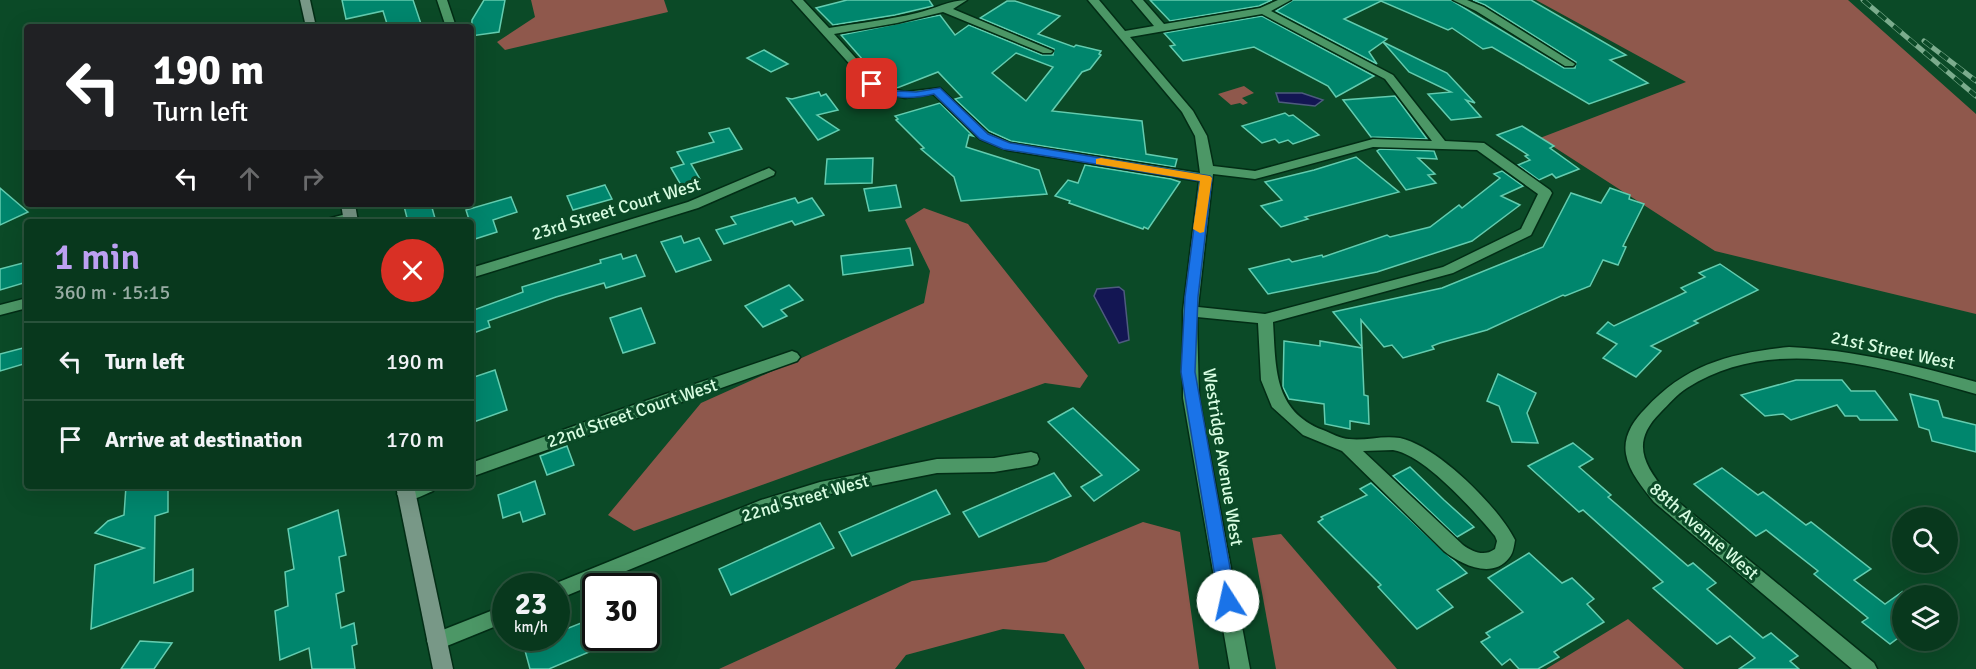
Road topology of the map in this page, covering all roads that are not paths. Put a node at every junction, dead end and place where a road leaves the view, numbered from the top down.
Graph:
1 (305, 0) edge
2 (442, 0) edge
3 (797, 0) edge
4 (962, 0) edge
5 (1094, 0) edge
6 (1137, 0) edge
7 (1286, 0) edge
8 (1458, 0) edge
9 (944, 9) junction
10 (1263, 11) junction
11 (310, 24) edge
12 (450, 24) edge
13 (1161, 28) junction
14 (826, 32) junction
15 (1123, 35) junction
16 (1047, 51) dead end
17 (1569, 64) dead end
18 (1442, 145) junction
19 (769, 172) dead end
20 (1207, 174) junction
21 (474, 272) edge
22 (24, 304) edge
23 (0, 310) edge
24 (1190, 311) junction
25 (1265, 319) junction
26 (792, 357) dead end
27 (1698, 375) joint
28 (1976, 388) edge
29 (1348, 446) junction
30 (1031, 459) dead end
31 (474, 469) edge
32 (405, 490) edge
33 (570, 586) edge
34 (492, 619) edge
35 (437, 641) junction
36 (443, 669) edge
37 (1240, 669) edge
38 (1867, 669) edge

1 - 11 street
2 - 12 street
3 - 14 street
4 - 9 street
5 - 15 street, Westridge Avenue West
6 - 13 street
7 - 10 street
8 - 17 street
9 - 14 street
9 - 16 street
10 - 13 street
10 - 18 street
13 - 15 street
14 - 20 street
15 - 20 street, Westridge Avenue West
18 - 20 street
18 - 25 street
19 - 21 street, 23rd Street Court West
20 - 24 street, Westridge Avenue West
22 - 23 street
24 - 25 street
24 - 37 street, Westridge Avenue West
25 - 29 street
26 - 31 street, 22nd Street Court West
27 - 28 street, 21st Street West
27 - 38 street, 88th Avenue West
29 - 29 street
30 - 33 street, 22nd Street West
32 - 35 street
34 - 35 street
35 - 36 street

